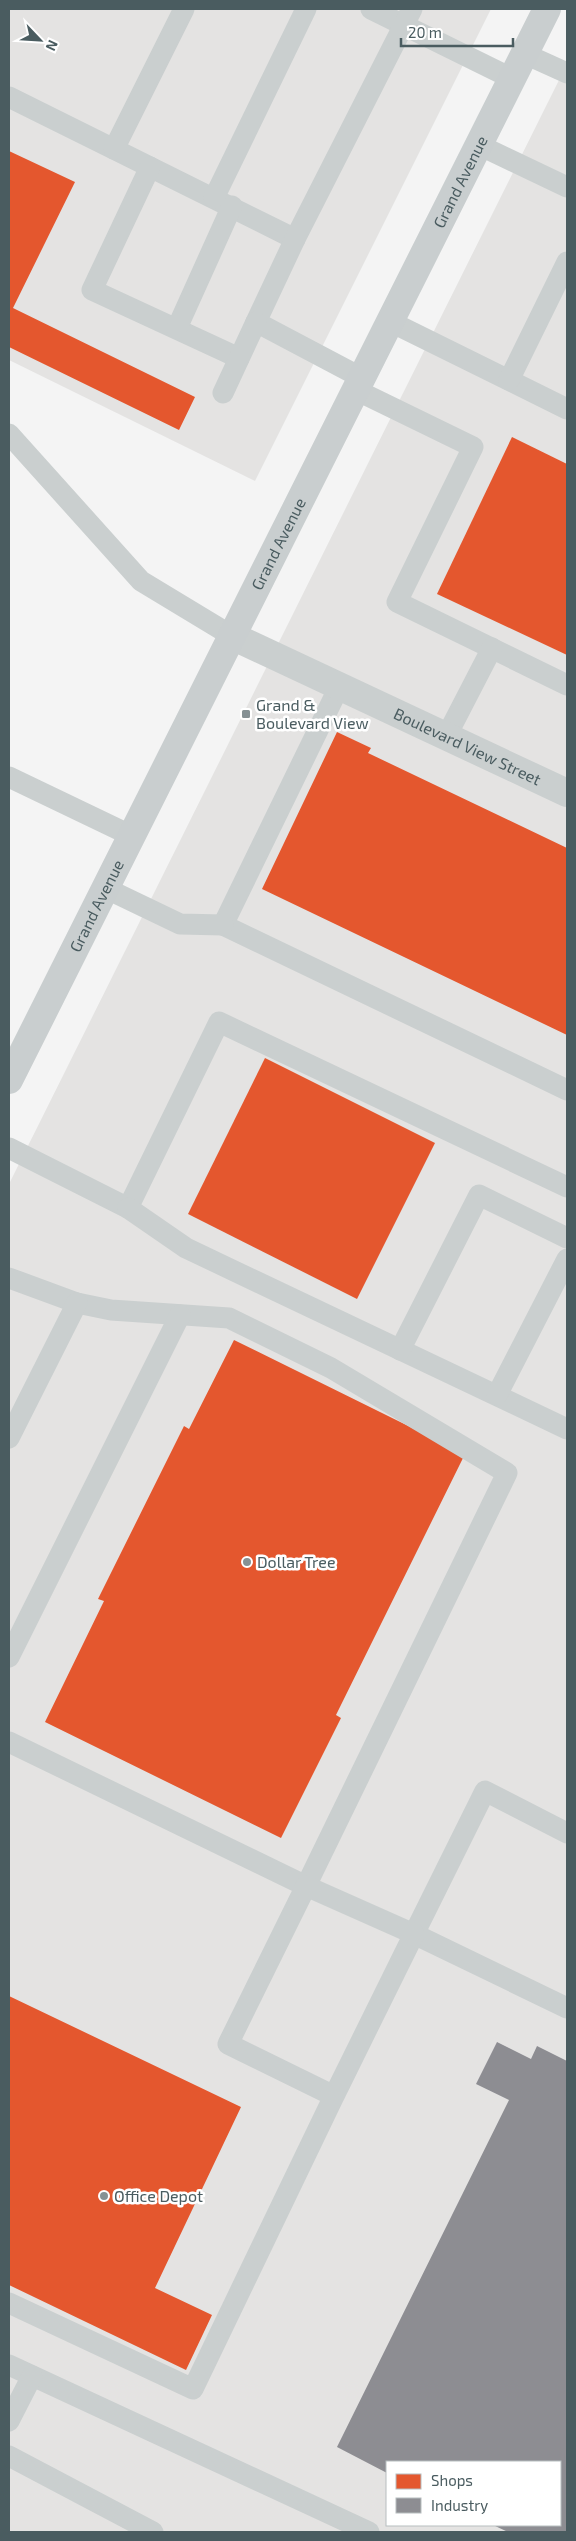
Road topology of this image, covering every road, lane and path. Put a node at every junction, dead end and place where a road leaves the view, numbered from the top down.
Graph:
1 (184, 9) edge
2 (306, 9) edge
3 (371, 9) edge
4 (547, 9) edge
5 (408, 17) edge
6 (525, 54) junction
7 (567, 73) edge
8 (513, 79) junction
9 (9, 97) edge
10 (479, 145) junction
11 (114, 149) junction
12 (150, 167) junction
13 (567, 187) edge
14 (223, 202) junction
15 (296, 239) junction
16 (567, 262) edge
17 (256, 322) junction
18 (390, 322) junction
19 (177, 328) junction
20 (239, 358) junction
21 (509, 380) junction
22 (359, 384) junction
23 (223, 392) dead end
24 (567, 409) edge
25 (9, 434) edge
26 (232, 636) junction
27 (492, 648) junction
28 (567, 685) edge
29 (339, 687) junction
30 (446, 737) junction
31 (9, 777) edge
32 (567, 793) edge
33 (132, 836) junction
34 (106, 888) junction
35 (223, 925) junction
36 (9, 1080) edge
37 (567, 1090) edge
38 (9, 1148) edge
39 (567, 1187) edge
40 (128, 1208) junction
41 (567, 1238) edge
42 (567, 1259) edge
43 (9, 1278) edge
44 (77, 1303) junction
45 (180, 1315) junction
46 (400, 1350) junction
47 (497, 1395) junction
48 (567, 1429) edge
49 (9, 1438) edge
50 (9, 1657) edge
51 (9, 1742) edge
52 (567, 1833) edge
53 (306, 1886) junction
54 (414, 1934) junction
55 (567, 2008) edge
56 (334, 2096) junction
57 (9, 2303) edge
58 (9, 2364) edge
59 (32, 2376) junction
60 (9, 2421) edge
61 (9, 2456) edge
62 (154, 2532) edge
63 (369, 2532) edge

1 - 11 lane
2 - 14 lane
3 - 5 lane
4 - 6 main road, Grand Avenue
5 - 8 lane
5 - 15 lane
6 - 7 lane
6 - 8 main road, Grand Avenue
8 - 10 main road, Grand Avenue
9 - 11 lane
10 - 13 lane
10 - 18 main road, Grand Avenue
11 - 12 lane
12 - 14 lane
12 - 19 lane
14 - 15 lane
14 - 19 lane
15 - 17 lane
16 - 21 lane
17 - 20 lane
17 - 22 lane
18 - 21 lane
18 - 22 main road, Grand Avenue
19 - 20 lane
20 - 23 lane
21 - 24 lane
22 - 26 main road, Grand Avenue
22 - 27 lane
25 - 26 lane
26 - 29 street, Boulevard View Street
26 - 33 main road, Grand Avenue
27 - 28 lane
27 - 30 lane
29 - 30 street, Boulevard View Street
29 - 35 lane
30 - 32 street, Boulevard View Street
31 - 33 lane
33 - 34 main road, Grand Avenue
34 - 35 lane
34 - 36 main road, Grand Avenue
35 - 37 lane
38 - 40 lane
39 - 40 lane
40 - 46 lane
41 - 46 lane
42 - 47 lane
43 - 44 lane
44 - 45 lane
44 - 49 lane
45 - 50 lane
45 - 53 lane
46 - 47 lane
47 - 48 lane
51 - 53 lane
52 - 54 lane
53 - 54 lane
53 - 56 lane
54 - 55 lane
54 - 56 lane
56 - 57 lane
58 - 59 lane
59 - 60 lane
59 - 63 lane
61 - 62 lane

